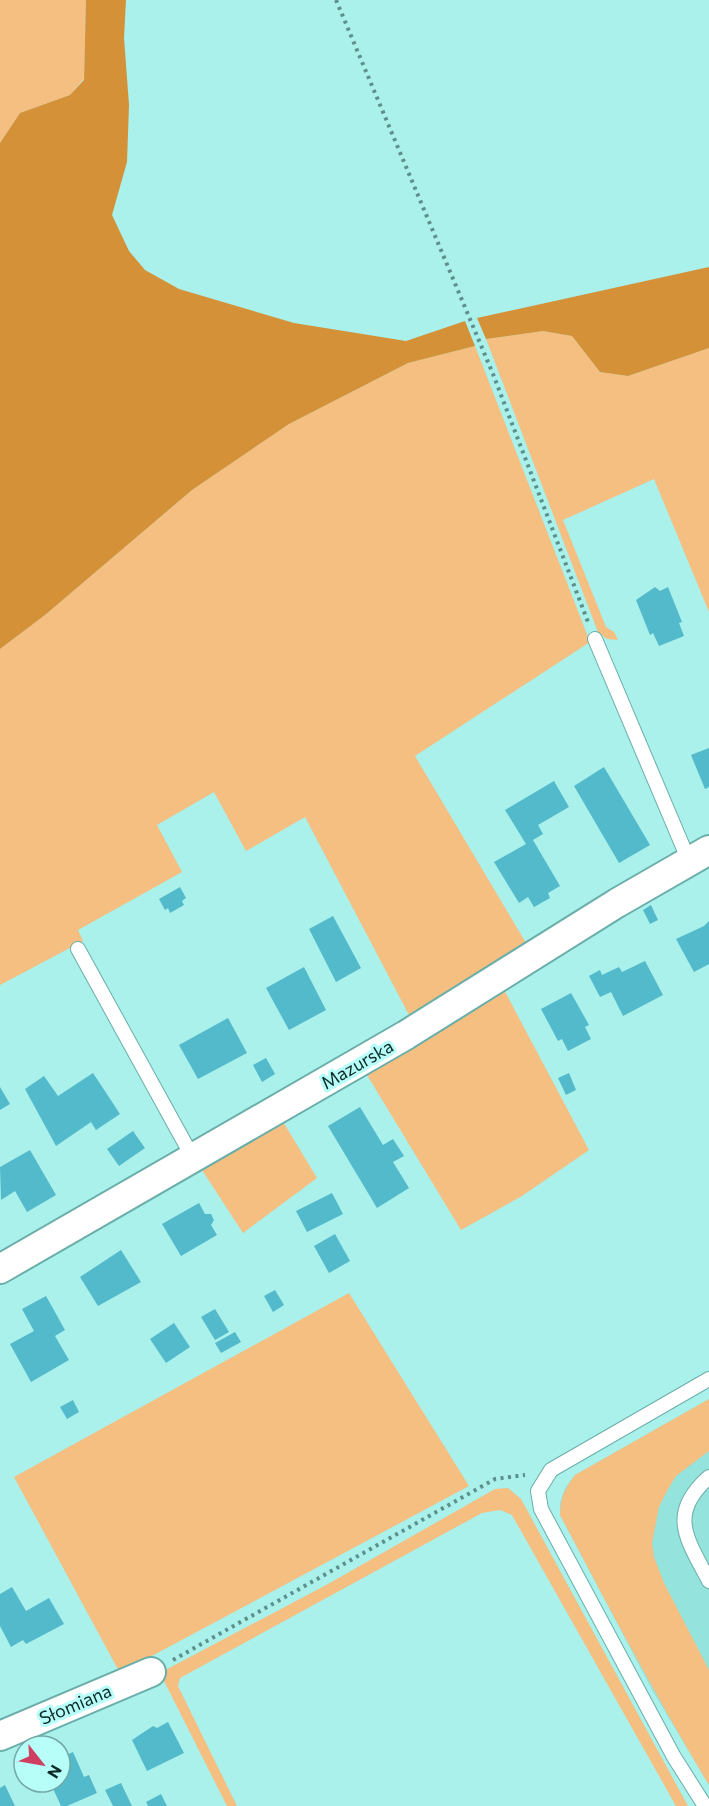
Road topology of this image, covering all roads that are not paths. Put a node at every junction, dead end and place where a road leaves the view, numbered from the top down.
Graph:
1 (595, 639) road end
2 (699, 855) edge
3 (78, 949) dead end
4 (193, 1158) junction
5 (0, 1269) edge
6 (709, 1379) edge
7 (709, 1477) edge
8 (709, 1581) edge
9 (151, 1672) road end
10 (0, 1736) edge
11 (705, 1806) edge

1 - 2 lane
2 - 4 street, Mazurska
3 - 4 lane
4 - 5 street, Mazurska
6 - 11 lane
7 - 8 lane
9 - 10 street, Słomiana

